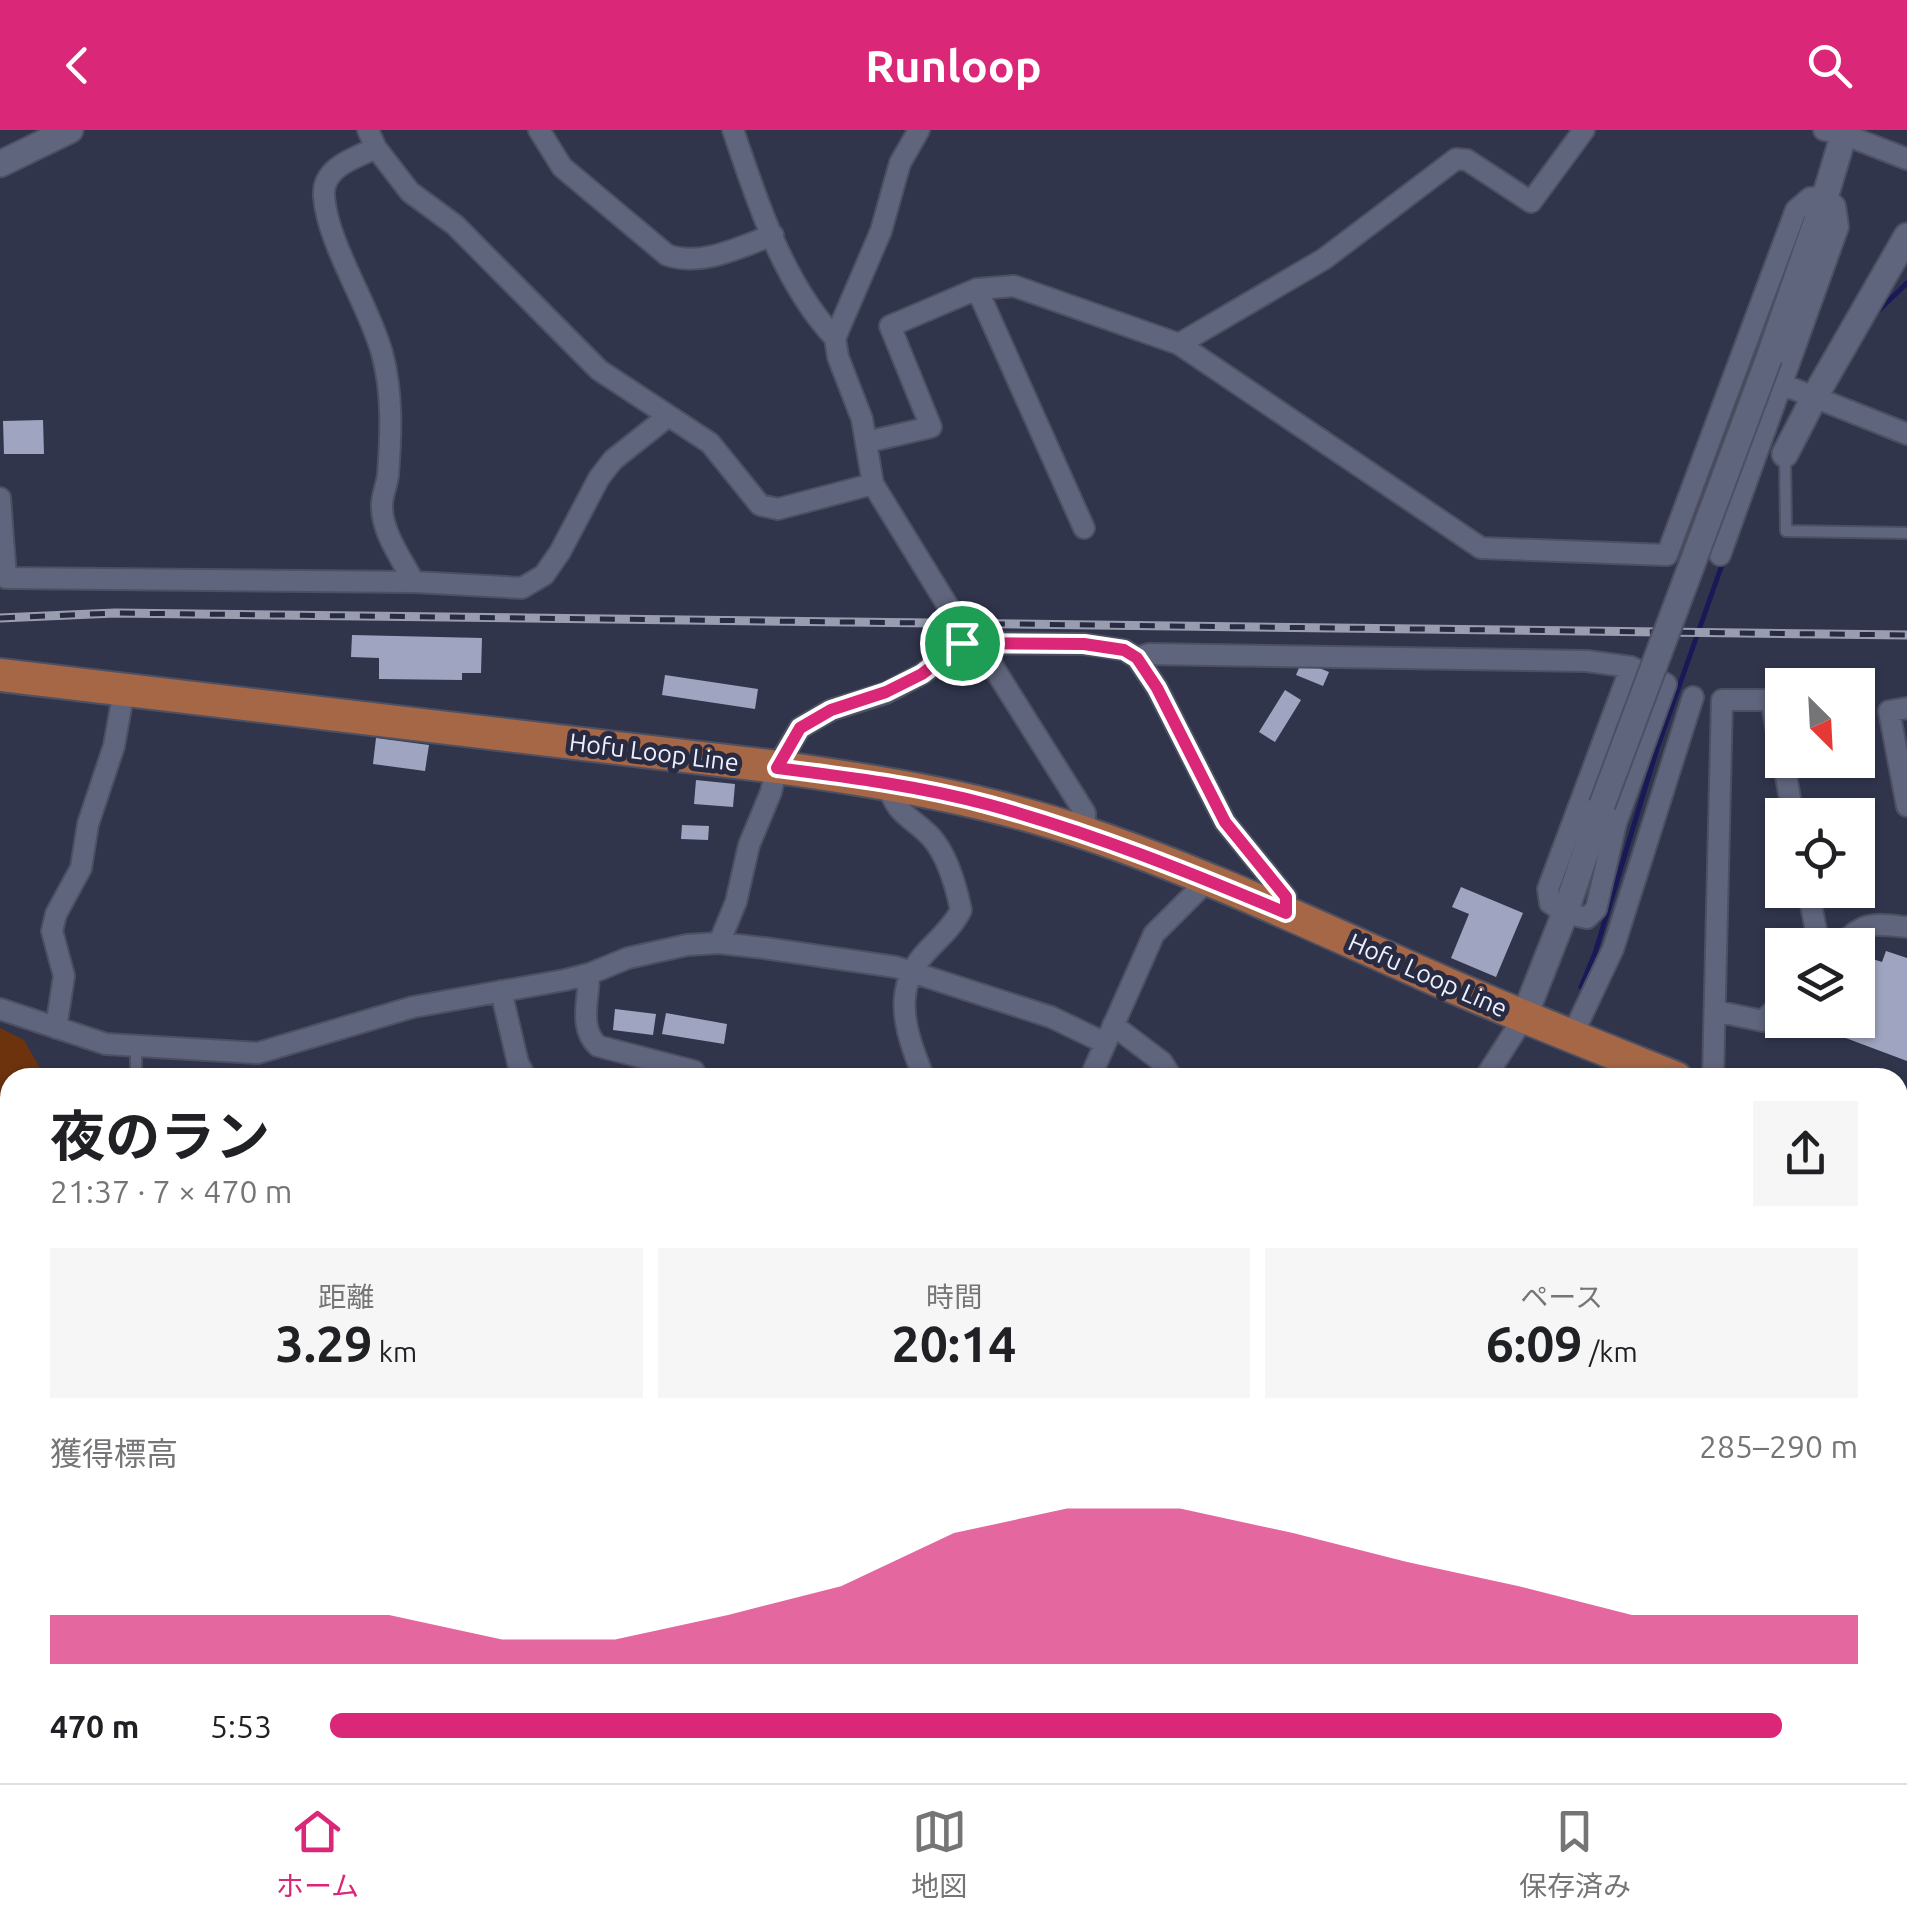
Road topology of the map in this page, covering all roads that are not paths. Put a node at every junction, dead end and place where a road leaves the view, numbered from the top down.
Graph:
1 (70, 130) edge
2 (539, 130) edge
3 (733, 130) edge
4 (919, 130) edge
5 (1584, 130) edge
6 (1837, 131) edge
7 (372, 139) edge
8 (1907, 159) edge
9 (0, 164) edge
10 (1826, 197) junction
11 (773, 235) junction
12 (1907, 236) edge
13 (977, 289) junction
14 (835, 338) junction
15 (1180, 344) junction
16 (1737, 365) junction
17 (1780, 384) junction
18 (1814, 396) junction
19 (667, 417) junction
20 (1907, 434) edge
21 (867, 442) junction
22 (1785, 454) joint
23 (872, 484) junction
24 (0, 498) edge
25 (1084, 528) dead end
26 (1907, 534) edge
27 (1720, 555) dead end
28 (414, 582) junction
29 (973, 644) junction
30 (1137, 658) junction
31 (1631, 667) junction
32 (0, 675) edge
33 (124, 690) junction
34 (1680, 690) junction
35 (1722, 700) junction
36 (1765, 700) edge
37 (1907, 708) edge
38 (777, 768) junction
39 (888, 783) junction
40 (1907, 806) edge
41 (1086, 833) junction
42 (1204, 878) junction
43 (1286, 913) junction
44 (1565, 913) junction
45 (1907, 926) edge
46 (1856, 928) edge
47 (719, 943) junction
48 (912, 971) junction
49 (589, 974) junction
50 (501, 991) junction
51 (0, 1009) edge
52 (1715, 1011) junction
53 (1524, 1017) junction
54 (1765, 1019) edge
55 (56, 1028) junction
56 (1109, 1034) junction
57 (1572, 1036) junction
58 (136, 1047) junction
59 (136, 1068) edge
60 (521, 1068) edge
61 (682, 1068) edge
62 (921, 1068) edge
63 (1094, 1068) edge
64 (1166, 1068) edge
65 (1492, 1068) edge
66 (1651, 1068) edge
67 (1713, 1068) edge

1 - 9 street
2 - 11 street
3 - 11 street
4 - 14 street
5 - 15 street
6 - 8 street
6 - 10 street
7 - 19 street
7 - 28 street
10 - 16 street
10 - 17 street
10 - 44 street, bridge
11 - 14 street
12 - 18 street
13 - 15 street
13 - 21 street
13 - 25 street
14 - 21 street
15 - 16 street
16 - 17 street
17 - 18 street
17 - 27 street
18 - 20 street
18 - 22 street
19 - 23 street
19 - 28 street
21 - 23 street
22 - 26 lane
23 - 29 street
24 - 28 street
29 - 30 street
29 - 38 street
29 - 41 street
30 - 31 street
30 - 43 street
31 - 34 street
31 - 44 street
32 - 33 main road, Hofu Loop Line
33 - 38 main road, Hofu Loop Line
33 - 55 street
34 - 35 street
34 - 44 street
34 - 57 street
35 - 36 street
35 - 52 street
37 - 40 street
38 - 39 main road, Hofu Loop Line
38 - 47 street
39 - 41 main road, Hofu Loop Line
39 - 48 street
41 - 42 main road, Hofu Loop Line
42 - 43 main road, Hofu Loop Line
42 - 56 street
43 - 53 main road, Hofu Loop Line
44 - 53 street
45 - 46 street
47 - 48 street
47 - 49 street
48 - 56 street
48 - 62 street
49 - 50 street
49 - 61 street
50 - 58 street
50 - 60 street
51 - 55 street
52 - 54 street
52 - 67 street
53 - 57 main road, Hofu Loop Line
53 - 65 street
55 - 58 street
56 - 63 street
56 - 64 street
57 - 66 main road, Hofu Loop Line
58 - 59 lane

